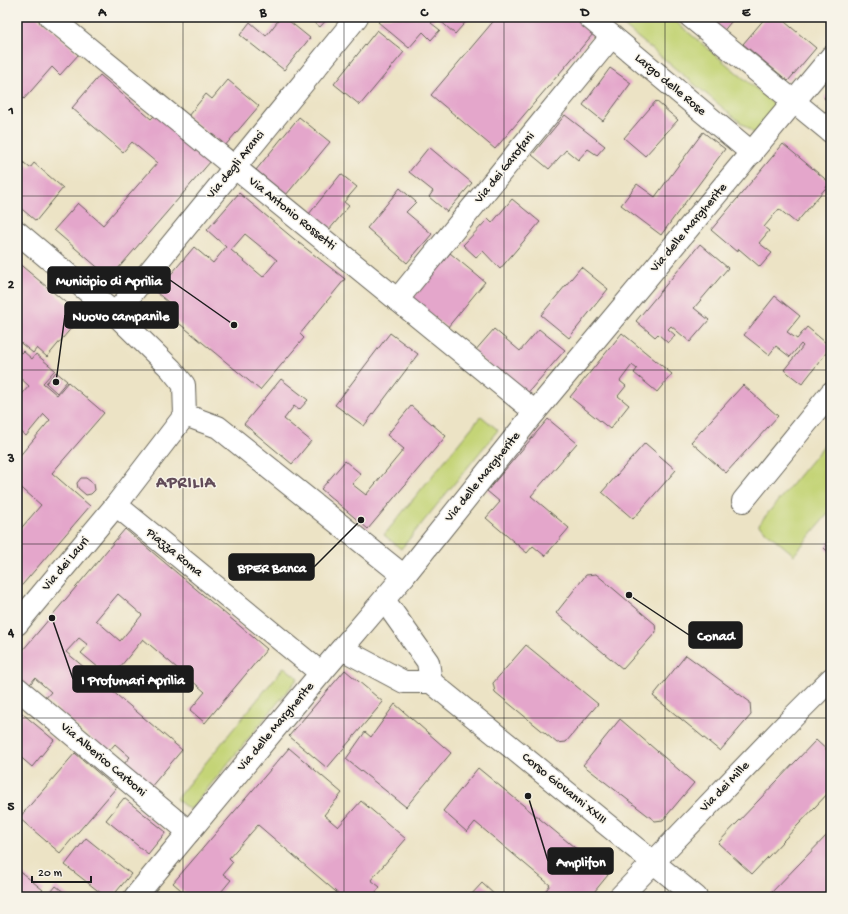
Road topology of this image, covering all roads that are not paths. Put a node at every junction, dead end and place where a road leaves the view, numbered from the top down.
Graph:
1 (50, 17) edge
2 (357, 17) edge
3 (589, 17) edge
4 (691, 17) edge
5 (612, 36) junction
6 (831, 58) edge
7 (794, 103) junction
8 (831, 132) edge
9 (752, 153) junction
10 (235, 167) junction
11 (17, 232) edge
12 (397, 300) junction
13 (115, 314) junction
14 (831, 393) edge
15 (535, 412) junction
16 (185, 415) junction
17 (743, 500) dead end
18 (116, 505) junction
19 (404, 576) junction
20 (384, 600) junction
21 (17, 624) edge
22 (342, 649) junction
23 (321, 673) junction
24 (831, 679) edge
25 (431, 682) junction
26 (17, 688) edge
27 (189, 832) junction
28 (654, 862) junction
29 (145, 893) edge
30 (620, 897) edge
31 (696, 897) edge

1 - 10 street, Via Antonio Rossetti
2 - 10 street, Via degli Aranci
3 - 5 street, Largo delle Rose
4 - 7 street
5 - 9 street, Largo delle Rose
5 - 12 street, Via dei Garofani
6 - 7 street, Via delle Margherite
7 - 8 street
7 - 9 street, Via delle Margherite
9 - 15 street, Via delle Margherite
10 - 12 street, Via Antonio Rossetti
10 - 13 street, Via degli Aranci
11 - 13 street
12 - 15 street, Via Antonio Rossetti
13 - 16 street
14 - 17 street
15 - 19 street, Via delle Margherite
16 - 18 street
16 - 19 street
18 - 21 street, Via dei Lauri
18 - 23 street, Piazza Roma
19 - 20 street, Via delle Margherite
20 - 22 street, Via delle Margherite
20 - 25 street
22 - 23 street, Via delle Margherite
22 - 25 street
23 - 27 street, Via delle Margherite
24 - 28 street, Via dei Mille
25 - 28 street, Corso Giovanni XXIII
26 - 27 street, Via Alberico Carboni
27 - 29 street, Via delle Margherite
28 - 30 street, Via dei Mille
28 - 31 street, Corso Giovanni XXIII

